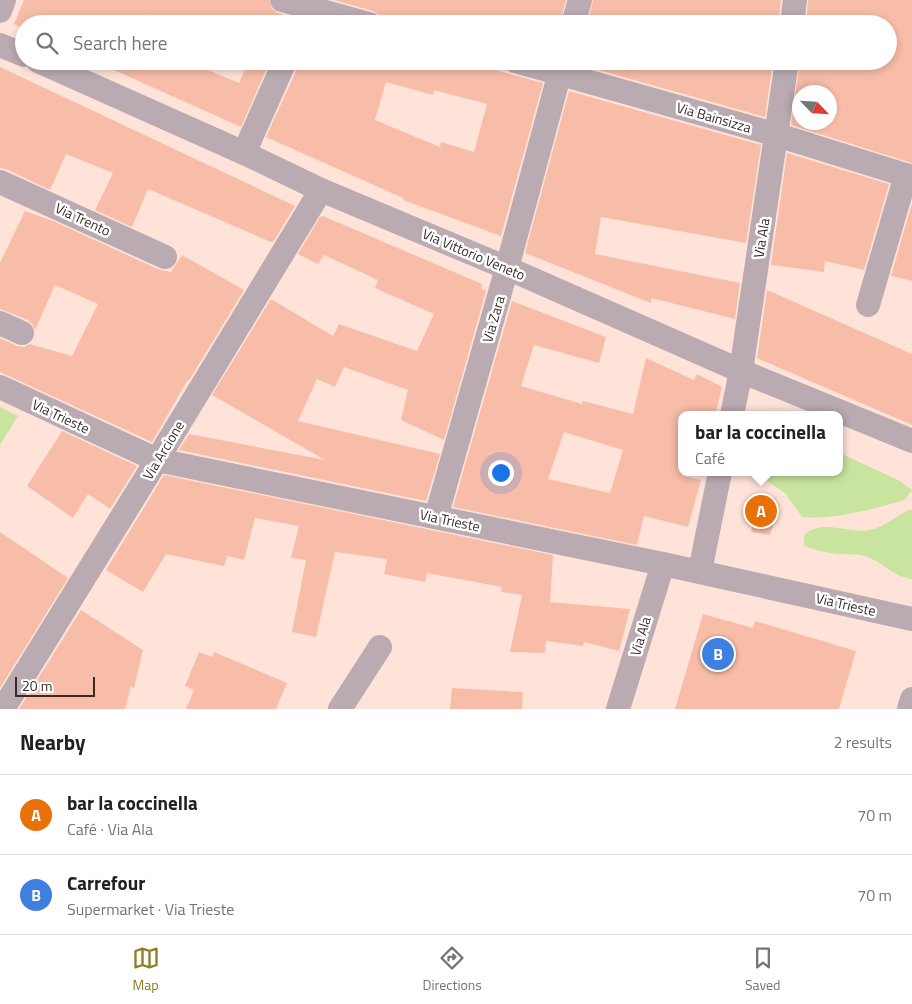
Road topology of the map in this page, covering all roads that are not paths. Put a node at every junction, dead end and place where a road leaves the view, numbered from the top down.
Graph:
1 (4, 0) edge
2 (282, 0) edge
3 (580, 0) edge
4 (795, 0) edge
5 (0, 11) edge
6 (307, 11) edge
7 (326, 15) edge
8 (576, 15) edge
9 (793, 15) edge
10 (0, 44) edge
11 (15, 51) edge
12 (58, 70) edge
13 (281, 70) edge
14 (560, 70) edge
15 (571, 70) edge
16 (786, 70) edge
17 (777, 135) junction
18 (244, 153) junction
19 (909, 176) edge
20 (0, 182) edge
21 (321, 190) junction
22 (165, 257) dead end
23 (507, 268) junction
24 (868, 305) dead end
25 (0, 323) edge
26 (22, 333) dead end
27 (741, 371) junction
28 (0, 387) edge
29 (733, 411) edge
30 (839, 411) edge
31 (843, 413) edge
32 (912, 441) edge
33 (157, 460) junction
34 (719, 476) edge
35 (436, 518) junction
36 (663, 564) junction
37 (700, 572) junction
38 (912, 619) edge
39 (380, 647) dead end
40 (912, 699) edge
41 (3, 709) edge
42 (340, 709) edge
43 (618, 709) edge
44 (909, 709) edge

1 - 5 street
2 - 6 street
3 - 8 street
4 - 9 street
6 - 7 street
10 - 11 street
12 - 18 street, Via Vittorio Veneto
13 - 18 street
14 - 23 street, Via Zara
15 - 17 street, Via Bainsizza
16 - 17 street, Via Ala
17 - 19 street, Via Bainsizza
17 - 27 street, Via Ala
18 - 21 street, Via Vittorio Veneto
19 - 24 street
20 - 22 street, Via Trento
21 - 23 street, Via Vittorio Veneto
21 - 33 street, Via Arcione
23 - 27 street, Via Vittorio Veneto
23 - 35 street, Via Zara
25 - 26 street
27 - 29 street, Via Ala
27 - 30 street, Via Vittorio Veneto
28 - 33 street, Via Trieste
31 - 32 street, Via Vittorio Veneto
33 - 35 street, Via Trieste
33 - 41 street, Via Arcione
34 - 37 street
35 - 36 street, Via Trieste
36 - 37 street, Via Trieste
36 - 43 street, Via Ala
37 - 38 street, Via Trieste
39 - 42 street
40 - 44 street

